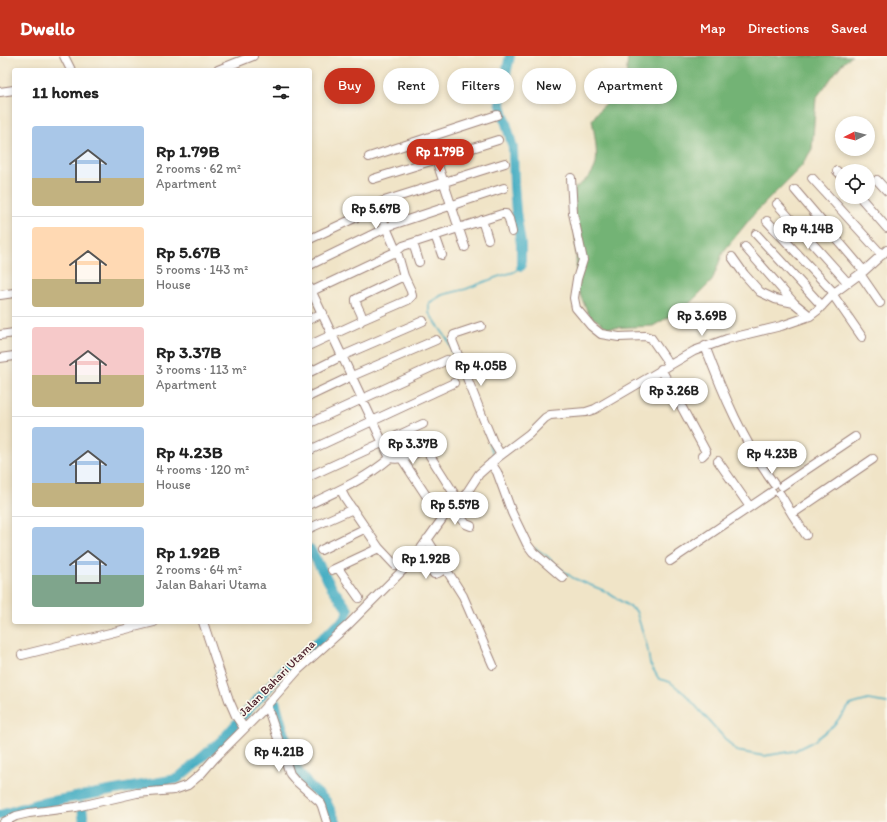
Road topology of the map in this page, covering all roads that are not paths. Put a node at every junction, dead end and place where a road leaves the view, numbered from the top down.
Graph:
1 (64, 56) edge
2 (253, 56) edge
3 (70, 68) edge
4 (223, 68) edge
5 (12, 90) edge
6 (0, 92) edge
7 (497, 116) dead end
8 (430, 138) junction
9 (498, 140) dead end
10 (369, 156) dead end
11 (436, 159) junction
12 (505, 163) dead end
13 (571, 178) dead end
14 (812, 178) dead end
15 (374, 179) dead end
16 (877, 180) dead end
17 (443, 183) junction
18 (504, 188) dead end
19 (795, 190) dead end
20 (887, 192) edge
21 (381, 202) dead end
22 (777, 204) dead end
23 (866, 204) edge
24 (450, 205) junction
25 (482, 220) junction
26 (767, 221) dead end
27 (458, 227) junction
28 (386, 228) junction
29 (887, 228) edge
30 (512, 232) dead end
31 (756, 234) dead end
32 (435, 235) junction
33 (312, 238) edge
34 (488, 239) dead end
35 (413, 242) junction
36 (465, 247) dead end
37 (745, 247) dead end
38 (396, 251) junction
39 (884, 253) edge
40 (442, 255) dead end
41 (732, 257) dead end
42 (419, 262) dead end
43 (312, 264) edge
44 (862, 272) junction
45 (404, 276) junction
46 (848, 283) junction
47 (312, 289) edge
48 (12, 293) edge
49 (312, 294) edge
50 (834, 294) junction
51 (0, 295) edge
52 (794, 303) junction
53 (880, 303) dead end
54 (822, 306) junction
55 (323, 313) junction
56 (810, 316) junction
57 (312, 318) edge
58 (362, 320) junction
59 (422, 320) dead end
60 (481, 326) dead end
61 (12, 333) edge
62 (0, 335) edge
63 (332, 335) junction
64 (862, 337) dead end
65 (436, 340) dead end
66 (312, 344) edge
67 (705, 346) junction
68 (12, 356) edge
69 (342, 356) junction
70 (0, 358) edge
71 (447, 360) dead end
72 (670, 364) junction
73 (661, 369) junction
74 (312, 371) edge
75 (352, 376) junction
76 (454, 383) dead end
77 (312, 395) edge
78 (363, 400) junction
79 (373, 420) junction
80 (312, 422) edge
81 (423, 424) dead end
82 (855, 437) dead end
83 (383, 443) junction
84 (312, 449) edge
85 (702, 456) dead end
86 (390, 458) junction
87 (402, 458) junction
88 (873, 459) dead end
89 (495, 460) junction
90 (718, 461) dead end
91 (312, 475) edge
92 (777, 489) junction
93 (341, 490) junction
94 (455, 495) dead end
95 (312, 503) edge
96 (453, 507) junction
97 (750, 507) junction
98 (353, 509) junction
99 (437, 512) dead end
100 (792, 514) junction
101 (471, 526) dead end
102 (312, 527) edge
103 (366, 528) junction
104 (806, 535) dead end
105 (427, 539) junction
106 (380, 548) junction
107 (321, 550) dead end
108 (418, 552) junction
109 (670, 561) dead end
110 (395, 565) dead end
111 (446, 568) junction
112 (563, 578) dead end
113 (359, 598) dead end
114 (146, 624) edge
115 (204, 624) edge
116 (22, 655) dead end
117 (493, 665) dead end
118 (266, 706) junction
119 (244, 728) junction
120 (4, 822) edge
121 (327, 822) edge

1 - 3 street
2 - 4 street
5 - 6 street
7 - 8 street
8 - 10 street
8 - 11 street
9 - 11 street
11 - 15 street
11 - 17 street
12 - 17 street
13 - 72 street
14 - 39 street
16 - 20 street
17 - 21 street
17 - 24 street
18 - 24 street
19 - 44 street
22 - 46 street
23 - 29 street
24 - 27 street
24 - 28 street
25 - 27 street
25 - 30 street
25 - 34 street
26 - 50 street
27 - 32 street
27 - 36 street
28 - 33 street
28 - 38 street
28 - 43 street
31 - 54 street
32 - 35 street
32 - 40 street
35 - 38 street
35 - 42 street
37 - 52 street
38 - 45 street
38 - 47 street
39 - 44 street
41 - 52 street
44 - 46 street
44 - 53 street
45 - 58 street
45 - 58 street
46 - 50 street
48 - 51 street
49 - 55 street
50 - 54 street
50 - 64 street
52 - 56 street
54 - 56 street
55 - 57 street
55 - 63 street
56 - 67 street, Jalan Bahari Utama
58 - 63 street
59 - 69 street
60 - 89 street
61 - 62 street
63 - 66 street
63 - 69 street
65 - 75 street
67 - 72 street, Jalan Bahari Utama
67 - 92 street
68 - 70 street
69 - 74 street
69 - 75 street
71 - 78 street
72 - 73 street, Jalan Bahari Utama
73 - 85 street
73 - 89 street, Jalan Bahari Utama
75 - 77 street
75 - 78 street
76 - 79 street
78 - 79 street
78 - 80 street
79 - 83 street
79 - 84 street
81 - 83 street
82 - 92 street
83 - 86 street
83 - 91 street
86 - 87 street
86 - 93 street
87 - 94 street
87 - 99 street
88 - 100 street
89 - 96 street, Jalan Bahari Utama
89 - 112 street
90 - 97 street
92 - 97 street
92 - 100 street
93 - 95 street
93 - 98 street
96 - 101 street
96 - 105 street, Jalan Bahari Utama
97 - 109 street
98 - 102 street
98 - 103 street
100 - 104 street
103 - 106 street
103 - 107 street
105 - 108 street, Jalan Bahari Utama
105 - 111 street
106 - 110 street
106 - 113 street
108 - 111 street
108 - 118 street, Jalan Bahari Utama
111 - 117 street
114 - 116 street
115 - 119 street
118 - 119 street, Jalan Bahari Utama
118 - 121 street
119 - 120 street, Jalan Bahari Utama

